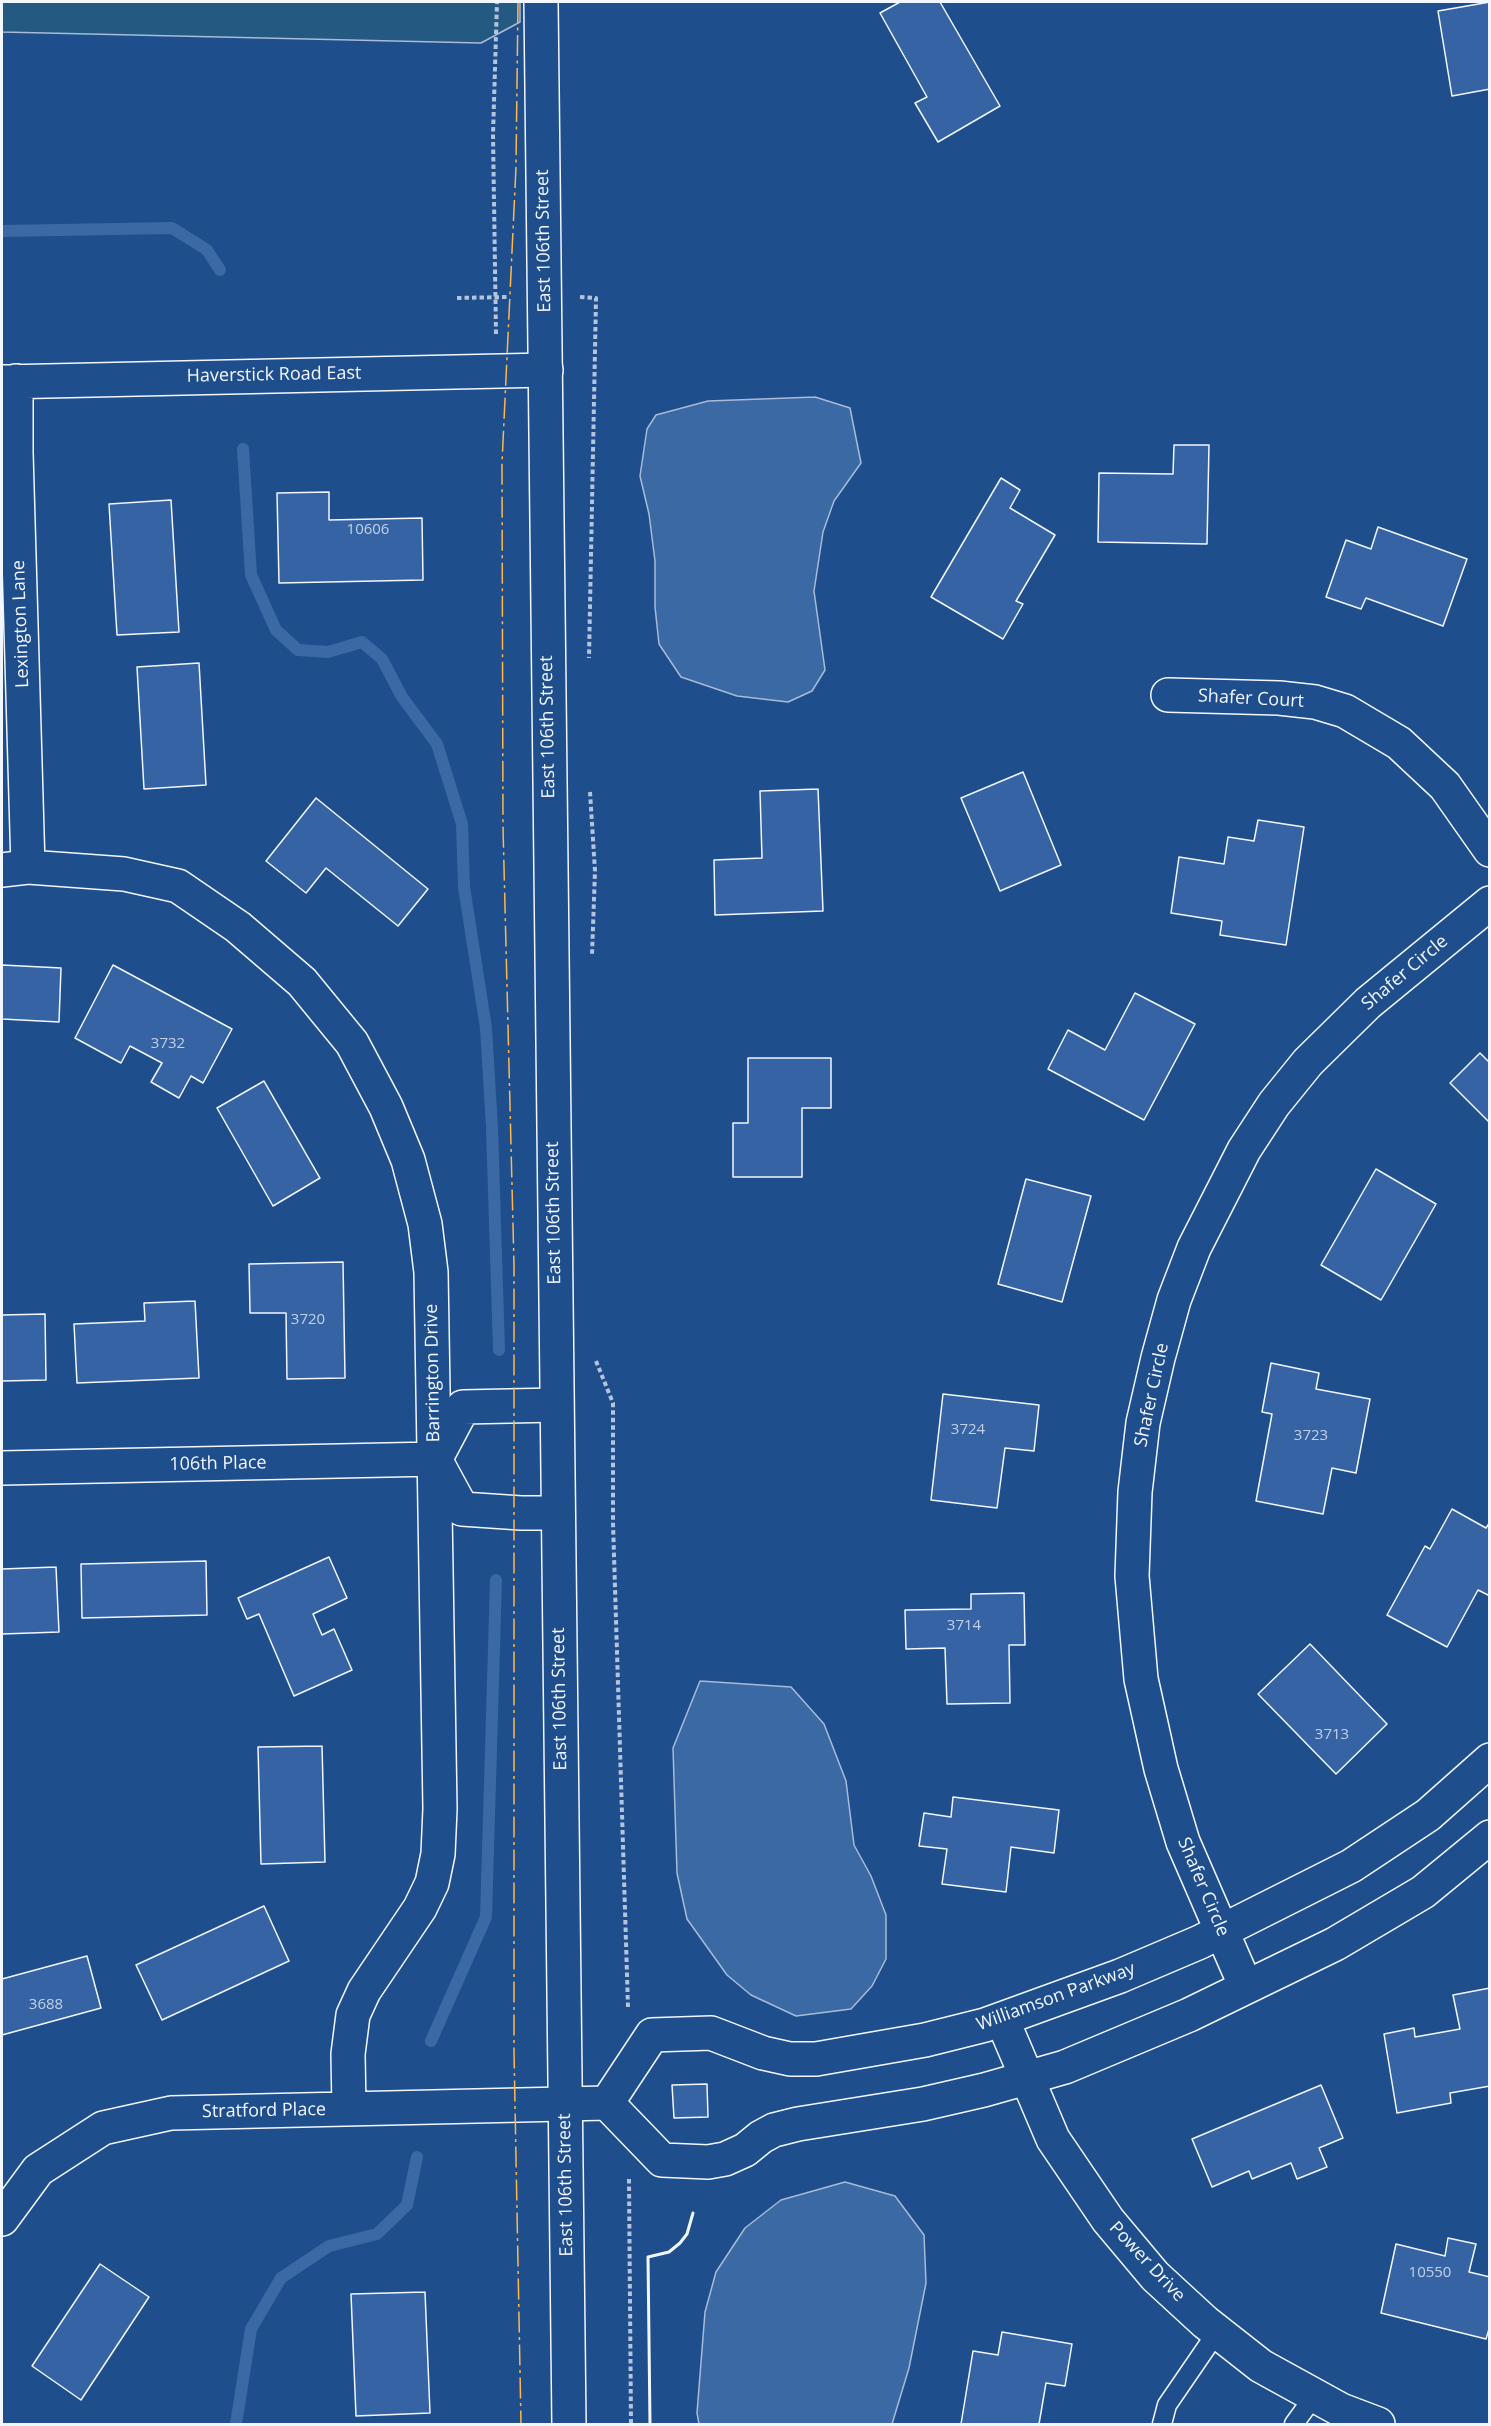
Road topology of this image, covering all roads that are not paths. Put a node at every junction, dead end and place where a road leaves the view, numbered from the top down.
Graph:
1 (541, 2) edge
2 (546, 370) junction
3 (9, 382) edge
4 (1168, 695) dead end
5 (1490, 850) edge
6 (14, 868) edge
7 (1490, 903) edge
8 (556, 1405) junction
9 (435, 1459) junction
10 (2, 1468) edge
11 (558, 1513) junction
12 (1490, 1760) edge
13 (1490, 1837) edge
14 (1221, 1932) junction
15 (1246, 1988) junction
16 (1002, 2019) junction
17 (1026, 2078) junction
18 (565, 2104) junction
19 (349, 2109) junction
20 (618, 2114) junction
21 (2, 2219) edge
22 (1217, 2332) junction
23 (1315, 2395) junction
24 (569, 2424) edge
25 (1162, 2424) edge
26 (1294, 2424) edge
27 (1378, 2424) edge

1 - 2 street, East 106th Street
2 - 3 street, Haverstick Road East
2 - 8 street, East 106th Street
3 - 6 street, Lexington Lane
4 - 5 street, Shafer Court
6 - 9 street, Barrington Drive
7 - 14 street, Shafer Circle
8 - 9 street
8 - 11 street, East 106th Street
9 - 10 street, 106th Place
9 - 11 street
9 - 19 street, Barrington Drive
11 - 18 street, East 106th Street
12 - 14 street, Williamson Parkway
13 - 15 street
14 - 15 street, Shafer Circle
14 - 16 street, Williamson Parkway
15 - 17 street
16 - 17 street, Power Drive
16 - 20 street, Williamson Parkway
17 - 20 street
17 - 22 street, Power Drive
18 - 19 street, Stratford Place
18 - 20 street
18 - 24 street, East 106th Street
19 - 21 street, Stratford Place
22 - 23 street, Power Drive
22 - 25 lane
23 - 26 lane
23 - 27 street, Power Drive

